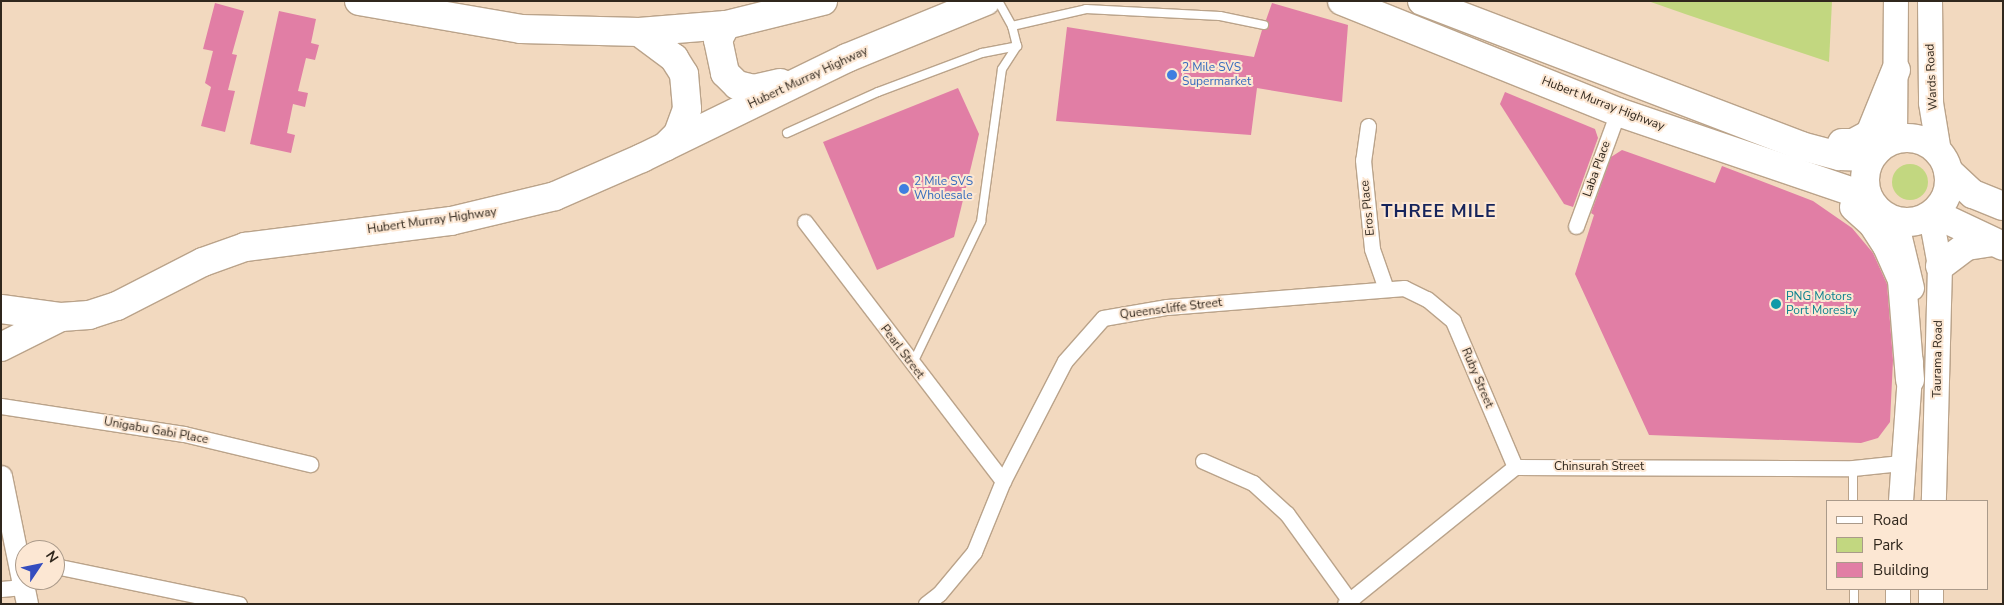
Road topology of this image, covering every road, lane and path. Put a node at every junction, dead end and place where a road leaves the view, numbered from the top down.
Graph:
1 (359, 1) edge
2 (824, 1) edge
3 (986, 1) edge
4 (998, 1) edge
5 (1342, 1) edge
6 (1422, 1) edge
7 (1896, 1) edge
8 (1930, 1) edge
9 (1264, 24) dead end
10 (726, 25) junction
11 (1012, 26) junction
12 (639, 32) junction
13 (1017, 46) junction
14 (847, 58) junction
15 (1896, 70) junction
16 (1618, 112) junction
17 (1740, 124) junction
18 (1368, 126) dead end
19 (787, 133) dead end
20 (1895, 139) junction
21 (664, 148) junction
22 (1871, 157) junction
23 (1944, 162) junction
24 (1804, 176) junction
25 (1868, 197) junction
26 (2003, 206) edge
27 (1933, 215) junction
28 (1896, 220) junction
29 (805, 222) dead end
30 (1576, 226) dead end
31 (1998, 244) edge
32 (1940, 266) junction
33 (1386, 289) junction
34 (1427, 298) joint
35 (1, 309) edge
36 (61, 317) junction
37 (1, 347) edge
38 (911, 365) junction
39 (1910, 380) junction
40 (1, 406) edge
41 (1203, 461) dead end
42 (1902, 463) junction
43 (310, 464) dead end
44 (1515, 467) junction
45 (1853, 468) junction
46 (1, 476) edge
47 (1003, 481) junction
48 (1853, 500) edge
49 (1900, 500) edge
50 (1934, 500) edge
51 (17, 540) edge
52 (65, 568) edge
53 (1, 589) edge
54 (1854, 590) edge
55 (1898, 590) edge
56 (1931, 590) edge
57 (26, 595) edge
58 (1349, 603) edge
59 (239, 604) edge
60 (926, 604) edge
61 (1854, 604) edge
62 (1898, 604) edge
63 (1931, 604) edge

1 - 12 highway
2 - 10 highway
3 - 14 highway, Hubert Murray Highway
4 - 11 lane
5 - 16 highway, Hubert Murray Highway
6 - 17 highway
7 - 15 main road
8 - 23 main road, Wards Road
9 - 11 lane
10 - 12 highway
10 - 14 highway
11 - 13 lane
12 - 21 highway
13 - 19 lane
13 - 38 lane
14 - 21 highway, Hubert Murray Highway
15 - 17 highway
15 - 20 main road
16 - 24 highway, Hubert Murray Highway
16 - 30 street, Laba Place
17 - 22 highway
18 - 33 street, Eros Place
20 - 22 highway
20 - 23 highway
21 - 36 highway, Hubert Murray Highway
22 - 25 highway
23 - 26 highway
23 - 27 highway
24 - 25 highway, Hubert Murray Highway
24 - 39 highway
25 - 28 highway
27 - 28 highway
27 - 31 highway
27 - 32 main road, Taurama Road
28 - 39 main road
29 - 38 street, Pearl Street
31 - 32 highway
32 - 50 main road, Taurama Road
33 - 34 street, Queenscliffe Street
33 - 47 street, Queenscliffe Street
34 - 44 street, Ruby Street
35 - 36 highway, Hubert Murray Highway
36 - 37 highway
38 - 47 street, Pearl Street
39 - 42 main road
40 - 43 street, Unigabu Gabi Place
41 - 58 street
42 - 45 street, Chinsurah Street
42 - 49 main road
44 - 45 street, Chinsurah Street
44 - 58 street
45 - 48 lane
46 - 51 main road
47 - 60 street, Queenscliffe Street
52 - 59 street
53 - 57 street
54 - 61 lane
55 - 62 main road
56 - 63 main road

